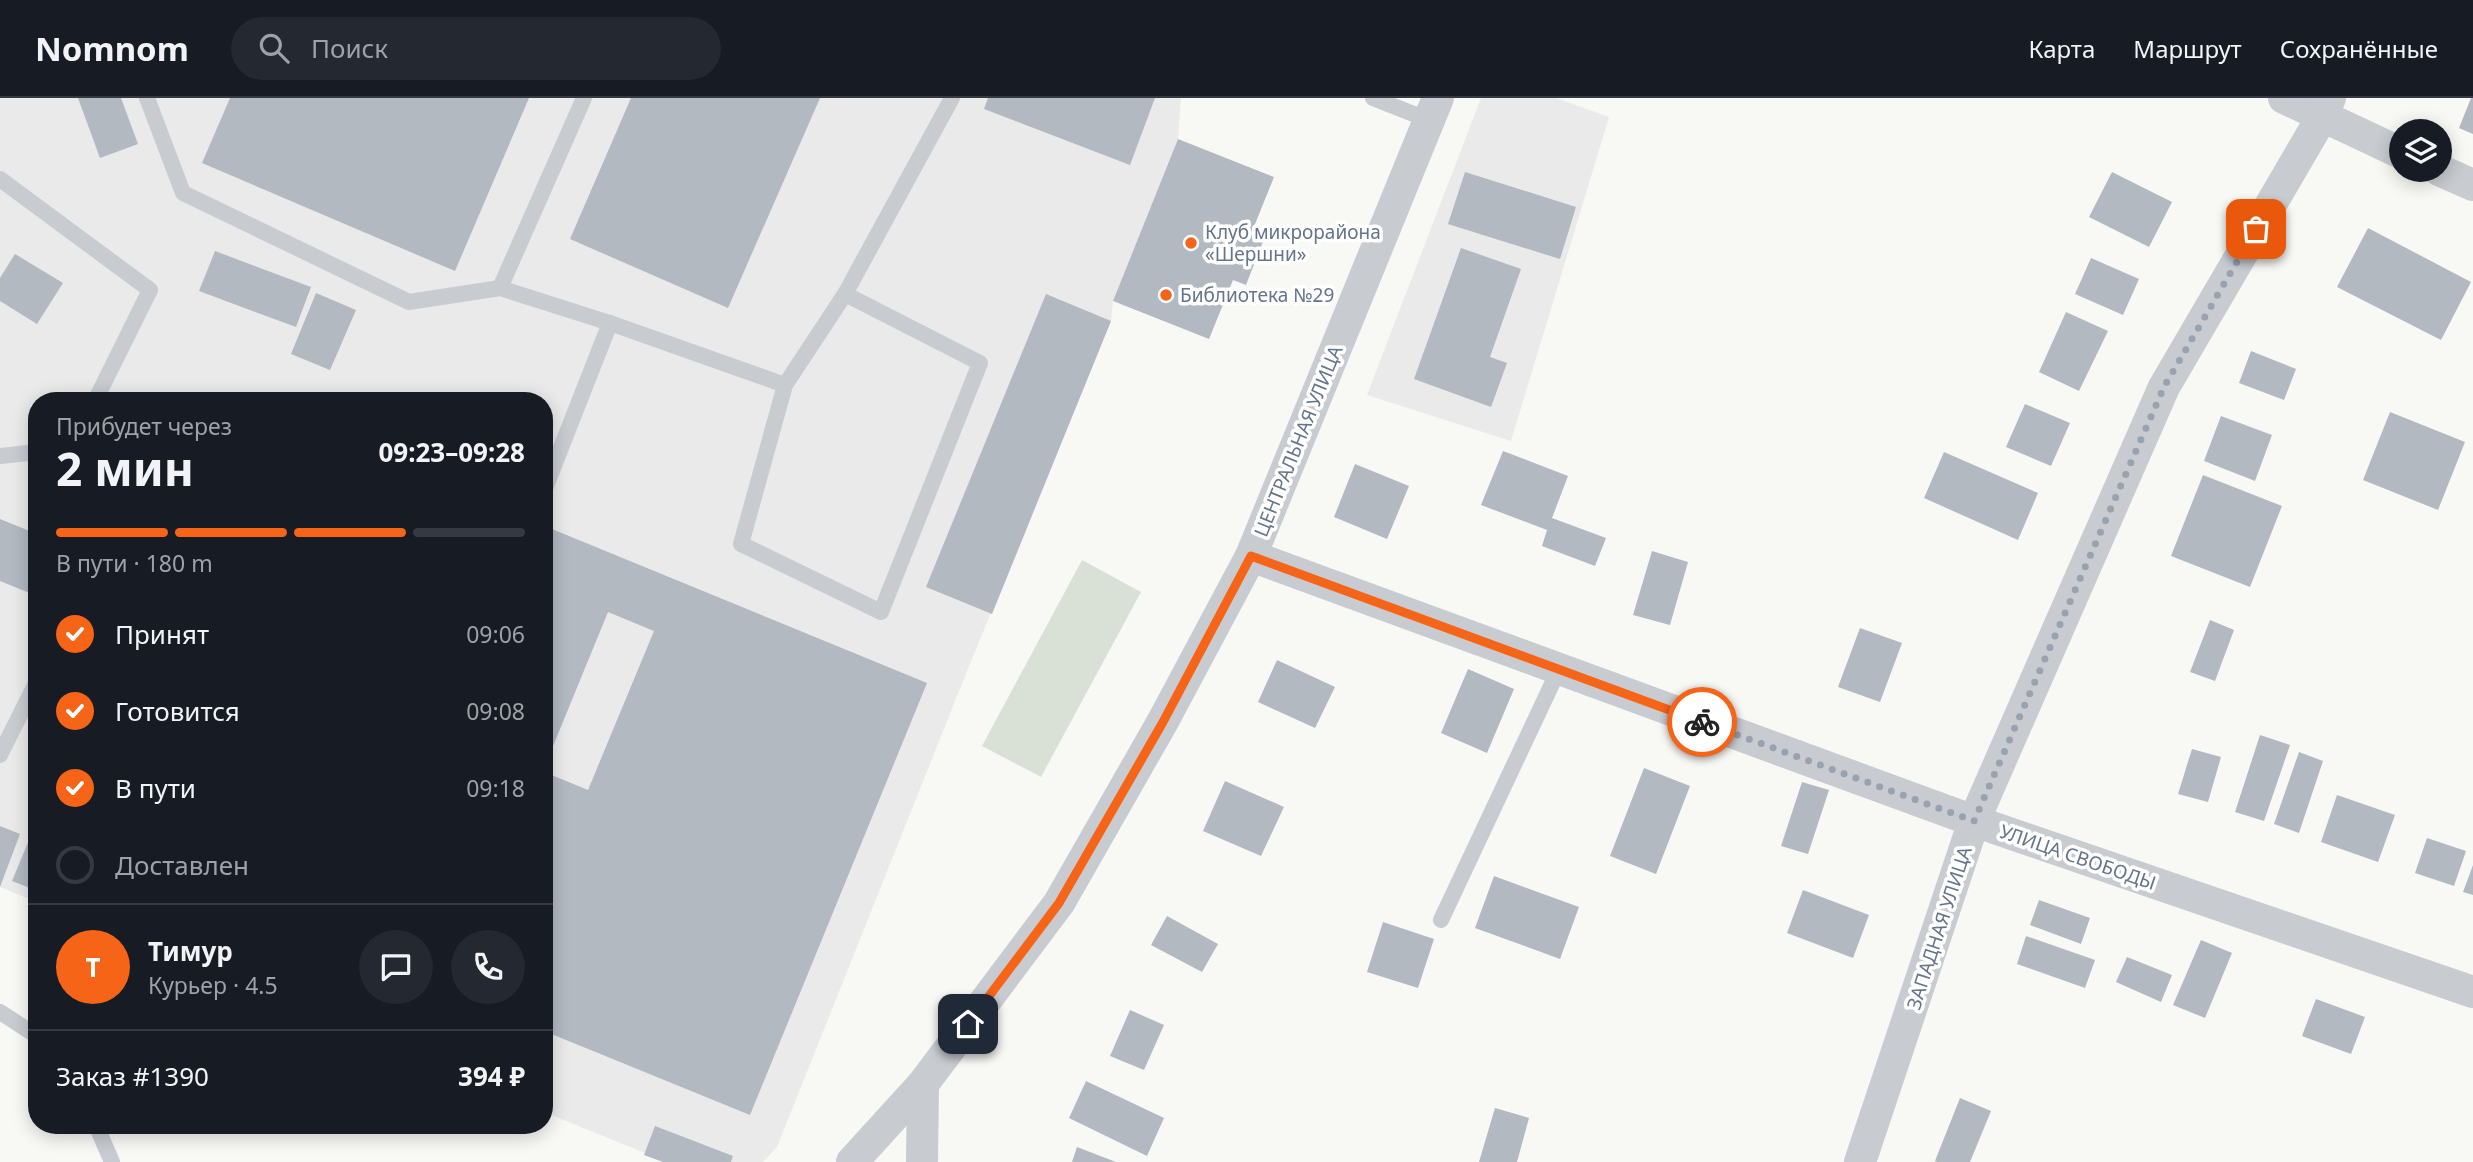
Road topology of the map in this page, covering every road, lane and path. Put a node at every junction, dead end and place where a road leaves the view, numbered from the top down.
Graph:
1 (147, 98) edge
2 (584, 98) edge
3 (952, 98) edge
4 (1373, 98) edge
5 (2284, 98) edge
6 (2326, 107) edge
7 (1433, 109) edge
8 (2389, 145) edge
9 (2452, 176) edge
10 (0, 179) edge
11 (2473, 185) edge
12 (500, 288) junction
13 (845, 294) junction
14 (610, 323) junction
15 (785, 385) junction
16 (99, 392) edge
17 (28, 453) edge
18 (0, 456) edge
19 (553, 468) edge
20 (1251, 556) junction
21 (1559, 669) junction
22 (28, 699) edge
23 (0, 755) edge
24 (1974, 821) junction
25 (1441, 920) dead end
26 (2473, 992) edge
27 (0, 1012) edge
28 (28, 1029) edge
29 (923, 1084) junction
30 (100, 1134) edge
31 (112, 1162) edge
32 (852, 1162) edge
33 (922, 1162) edge
34 (1860, 1162) edge

1 - 12 lane
2 - 12 lane
3 - 13 lane
4 - 7 lane
5 - 6 street
6 - 8 street
6 - 24 street, ЗАПАДНАЯ УЛИЦА
7 - 20 street, ЦЕНТРАЛЬНАЯ УЛИЦА
9 - 11 street
10 - 16 lane
12 - 14 lane
13 - 15 lane
13 - 15 lane
14 - 15 lane
14 - 19 lane
17 - 18 lane
20 - 21 street, УЛИЦА СВОБОДЫ
20 - 29 street, ЦЕНТРАЛЬНАЯ УЛИЦА
21 - 24 street, УЛИЦА СВОБОДЫ
21 - 25 lane
22 - 23 lane
24 - 26 street, УЛИЦА СВОБОДЫ
24 - 34 street, ЗАПАДНАЯ УЛИЦА
27 - 28 lane
29 - 32 street, ЦЕНТРАЛЬНАЯ УЛИЦА
29 - 33 street
30 - 31 lane

